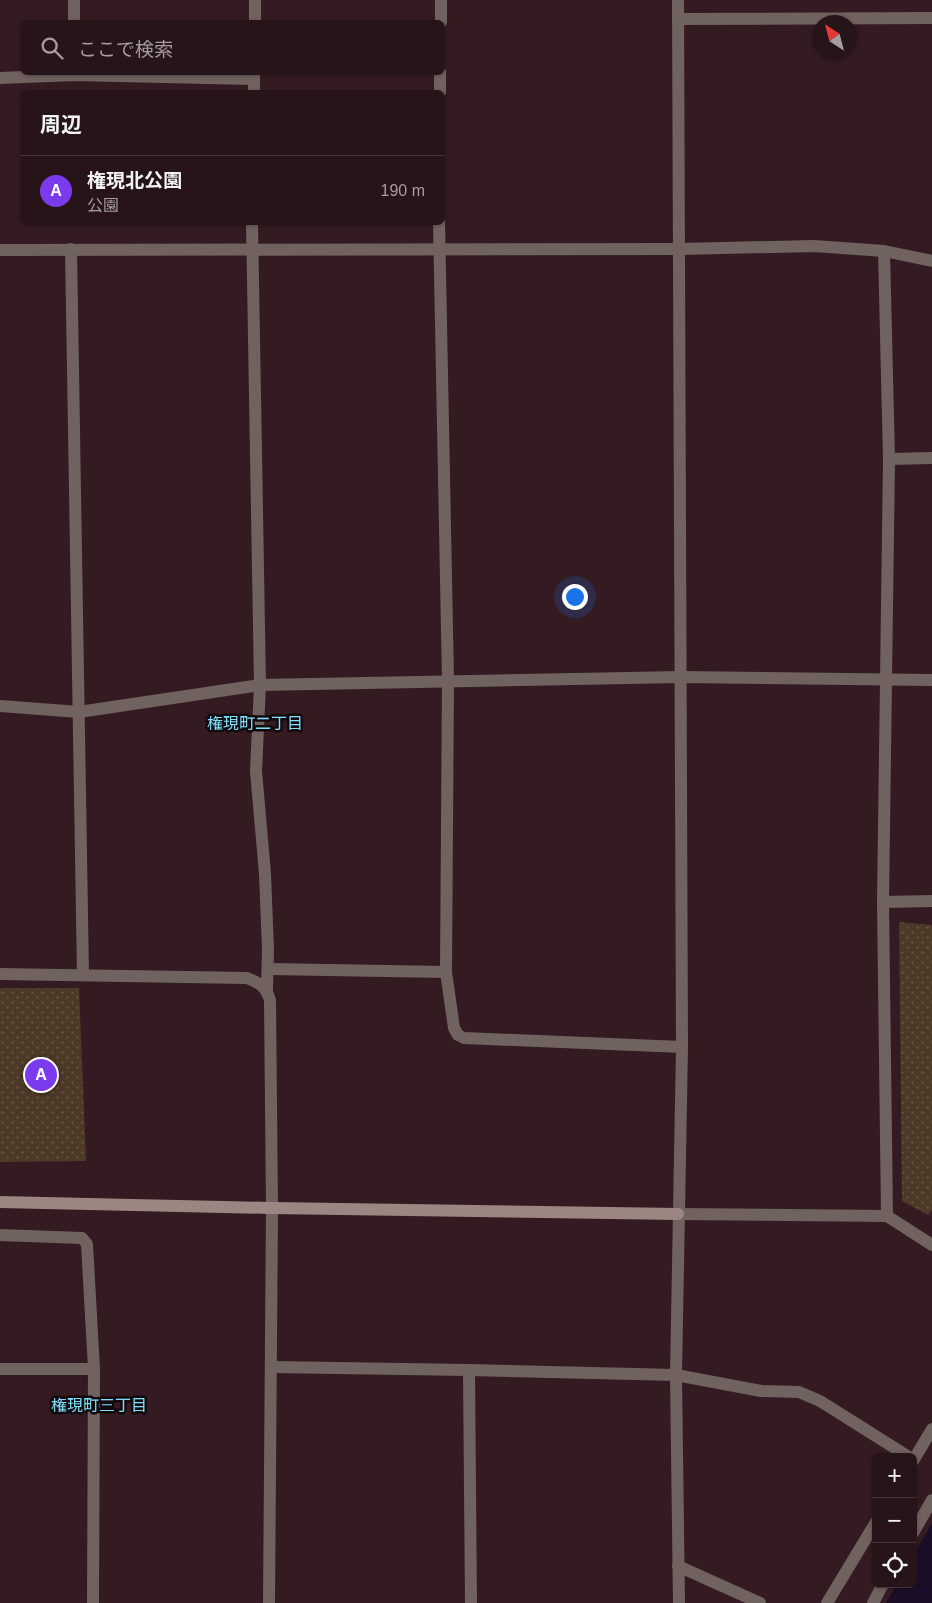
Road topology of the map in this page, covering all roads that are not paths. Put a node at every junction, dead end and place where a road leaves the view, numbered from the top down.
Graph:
1 (74, 0) edge
2 (255, 0) edge
3 (441, 0) edge
4 (678, 0) edge
5 (932, 18) edge
6 (74, 20) edge
7 (254, 20) edge
8 (441, 20) edge
9 (678, 20) junction
10 (56, 75) edge
11 (164, 75) edge
12 (440, 75) edge
13 (254, 76) edge
14 (0, 78) edge
15 (254, 90) edge
16 (440, 90) edge
17 (252, 225) edge
18 (439, 225) edge
19 (680, 248) junction
20 (71, 249) junction
21 (251, 249) junction
22 (438, 249) junction
23 (0, 250) edge
24 (884, 251) junction
25 (932, 261) edge
26 (932, 458) edge
27 (889, 459) junction
28 (681, 677) junction
29 (448, 680) junction
30 (886, 680) junction
31 (932, 680) edge
32 (260, 685) junction
33 (0, 706) edge
34 (79, 712) junction
35 (932, 901) edge
36 (883, 902) junction
37 (268, 969) junction
38 (446, 972) junction
39 (0, 974) edge
40 (83, 975) junction
41 (267, 989) junction
42 (682, 1046) junction
43 (0, 1202) edge
44 (272, 1208) junction
45 (678, 1214) junction
46 (887, 1216) junction
47 (0, 1235) edge
48 (932, 1246) edge
49 (271, 1367) junction
50 (0, 1369) edge
51 (94, 1369) junction
52 (469, 1370) junction
53 (676, 1375) junction
54 (932, 1429) edge
55 (903, 1453) edge
56 (917, 1453) edge
57 (932, 1500) edge
58 (917, 1526) edge
59 (872, 1529) edge
60 (678, 1566) junction
61 (881, 1588) edge
62 (93, 1603) edge
63 (269, 1603) edge
64 (471, 1603) edge
65 (679, 1603) edge
66 (760, 1603) edge
67 (827, 1603) edge
68 (872, 1603) edge

1 - 6 street
2 - 7 street
3 - 8 street
4 - 9 street
5 - 9 street
9 - 19 street
10 - 14 street
11 - 13 street
12 - 16 street
13 - 15 street
17 - 21 street
18 - 22 street
19 - 22 street
19 - 24 street
19 - 28 street
20 - 21 street
20 - 23 street
20 - 34 street
21 - 22 street
21 - 32 street
22 - 29 street
24 - 25 street
24 - 27 street
26 - 27 street
27 - 30 street
28 - 29 street
28 - 30 street
28 - 42 street
29 - 32 street
29 - 38 street
30 - 31 street
30 - 36 street
32 - 34 street
32 - 37 street
33 - 34 street
34 - 40 street
35 - 36 street
36 - 46 street
37 - 38 street
37 - 41 street
38 - 42 street
39 - 40 street
40 - 41 street
41 - 44 street
42 - 45 street
43 - 44 street
44 - 45 street
44 - 49 street
45 - 46 street
45 - 53 street
46 - 48 street
47 - 51 street
49 - 52 street
49 - 63 street
50 - 51 street
51 - 62 street
52 - 53 street
52 - 64 street
53 - 55 street
53 - 60 street
54 - 56 street
57 - 58 street
59 - 67 street
60 - 65 street
60 - 66 street
61 - 68 street

